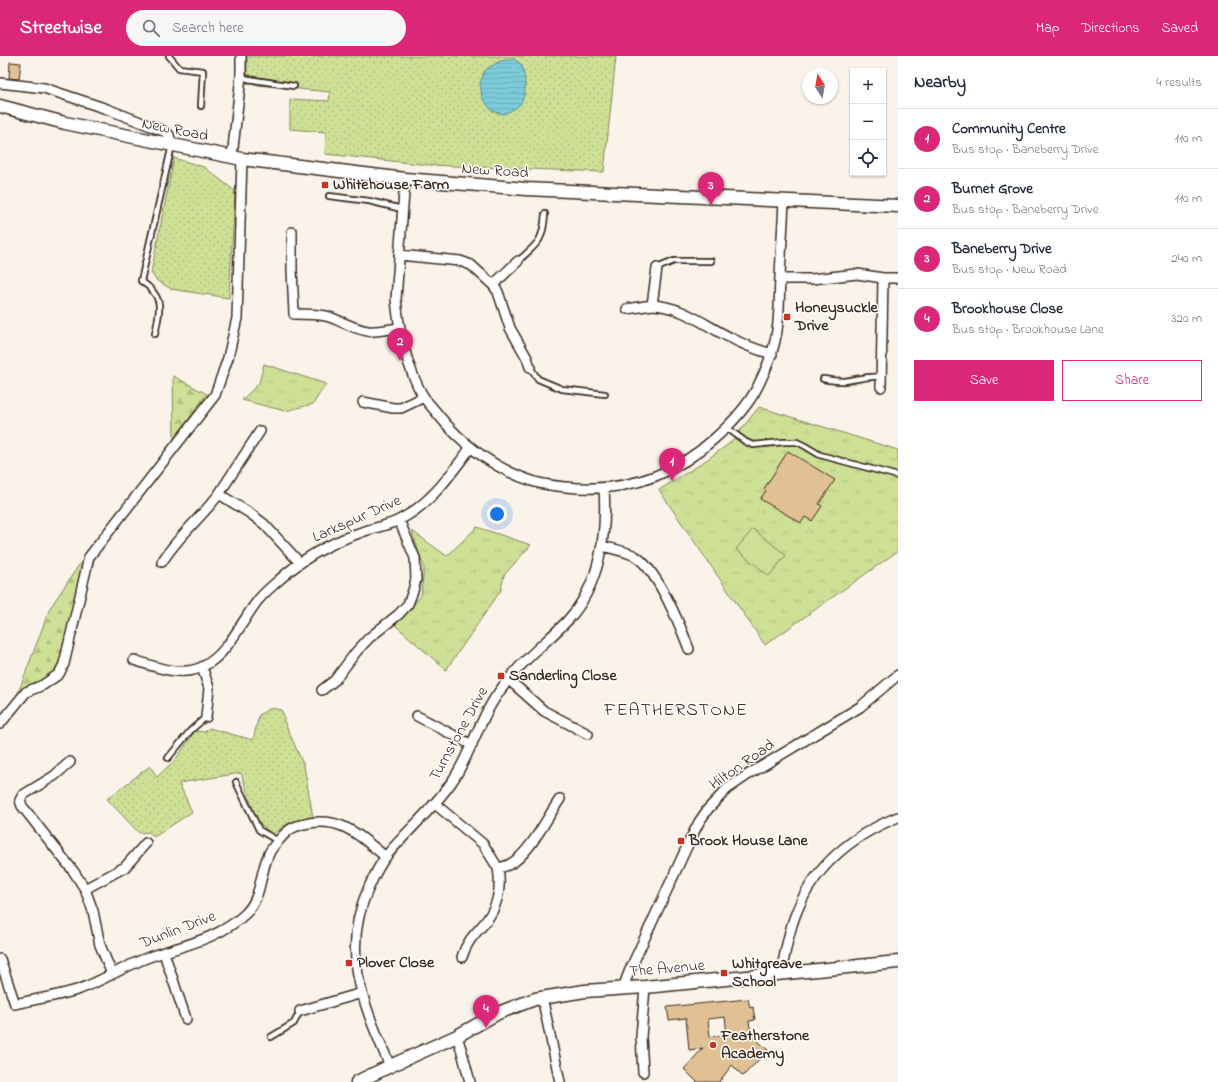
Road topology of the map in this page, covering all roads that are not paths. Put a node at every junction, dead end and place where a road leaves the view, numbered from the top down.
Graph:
1 (169, 56) edge
2 (241, 56) edge
3 (241, 76) junction
4 (0, 83) edge
5 (294, 86) dead end
6 (0, 106) edge
7 (202, 106) dead end
8 (172, 145) junction
9 (237, 158) junction
10 (405, 180) junction
11 (329, 196) dead end
12 (784, 200) junction
13 (898, 206) edge
14 (402, 209) junction
15 (545, 214) dead end
16 (292, 232) dead end
17 (399, 255) junction
18 (518, 261) joint
19 (711, 261) dead end
20 (658, 268) joint
21 (883, 278) junction
22 (898, 278) edge
23 (780, 279) junction
24 (493, 285) junction
25 (652, 305) junction
26 (627, 309) dead end
27 (399, 328) junction
28 (155, 334) dead end
29 (772, 354) junction
30 (530, 367) joint
31 (881, 377) junction
32 (823, 379) dead end
33 (881, 387) dead end
34 (605, 394) dead end
35 (424, 397) junction
36 (363, 402) dead end
37 (727, 428) junction
38 (260, 431) dead end
39 (471, 448) junction
40 (898, 476) edge
41 (604, 488) junction
42 (219, 494) junction
43 (399, 520) junction
44 (602, 546) junction
45 (162, 562) dead end
46 (300, 563) junction
47 (689, 649) dead end
48 (134, 660) dead end
49 (202, 667) junction
50 (898, 675) edge
51 (508, 679) junction
52 (322, 690) dead end
53 (417, 716) dead end
54 (206, 717) joint
55 (0, 724) edge
56 (588, 734) dead end
57 (472, 745) junction
58 (168, 758) dead end
59 (70, 762) dead end
60 (236, 782) dead end
61 (560, 799) dead end
62 (435, 804) junction
63 (898, 817) edge
64 (278, 841) junction
65 (146, 843) dead end
66 (386, 857) junction
67 (498, 868) junction
68 (86, 889) junction
69 (164, 953) junction
70 (462, 957) dead end
71 (0, 959) edge
72 (898, 962) edge
73 (781, 973) junction
74 (112, 974) junction
75 (645, 987) junction
76 (623, 988) junction
77 (362, 993) junction
78 (538, 998) junction
79 (300, 1011) joint
80 (186, 1019) dead end
81 (457, 1036) junction
82 (271, 1037) dead end
83 (390, 1066) junction
84 (643, 1072) dead end
85 (357, 1082) edge
86 (470, 1082) edge
87 (560, 1082) edge

1 - 7 lane
2 - 3 street
3 - 5 lane
3 - 9 street
4 - 8 street
6 - 8 street, New Road
8 - 9 street, New Road
8 - 28 lane
9 - 10 street, New Road
9 - 55 street
10 - 12 street, New Road
10 - 14 street
11 - 14 lane
12 - 13 street, New Road
12 - 23 street
14 - 17 street
15 - 18 lane
16 - 27 street
17 - 24 street
17 - 27 street
18 - 24 street
19 - 20 lane
20 - 25 street
21 - 22 street
21 - 23 street
21 - 31 street
23 - 29 street
24 - 30 street
25 - 26 street
25 - 29 street
27 - 35 street
29 - 37 street
30 - 34 lane
31 - 32 lane
31 - 33 street
35 - 36 street
35 - 39 street
37 - 40 lane
37 - 41 street
38 - 42 street
39 - 41 street
39 - 43 street, Larkspur Drive
41 - 44 street, Turnstone Drive
42 - 45 street
42 - 46 street
43 - 46 street, Larkspur Drive
43 - 52 street
44 - 47 street
44 - 51 street, Turnstone Drive
46 - 49 street, Larkspur Drive
48 - 49 street, Larkspur Drive
49 - 54 street
50 - 76 street, Hilton Road
51 - 56 street
51 - 57 street, Turnstone Drive
53 - 57 street
54 - 58 lane
57 - 62 street, Turnstone Drive
59 - 68 street
60 - 64 lane
61 - 67 street
62 - 66 street, Turnstone Drive
62 - 67 street
63 - 73 street
64 - 66 street, Dunlin Drive
64 - 69 street, Dunlin Drive
65 - 68 street
66 - 77 street, Turnstone Drive
67 - 70 street
68 - 74 street
69 - 74 street, Dunlin Drive
69 - 80 street
71 - 74 street, Dunlin Drive
72 - 73 street, The Avenue
73 - 75 street, The Avenue
75 - 76 street, The Avenue
75 - 84 street
76 - 78 street, The Avenue
77 - 79 street
77 - 83 street, Turnstone Drive
78 - 81 street, The Avenue
78 - 87 street
79 - 82 lane
81 - 83 street, The Avenue
81 - 86 street
83 - 85 street, The Avenue

